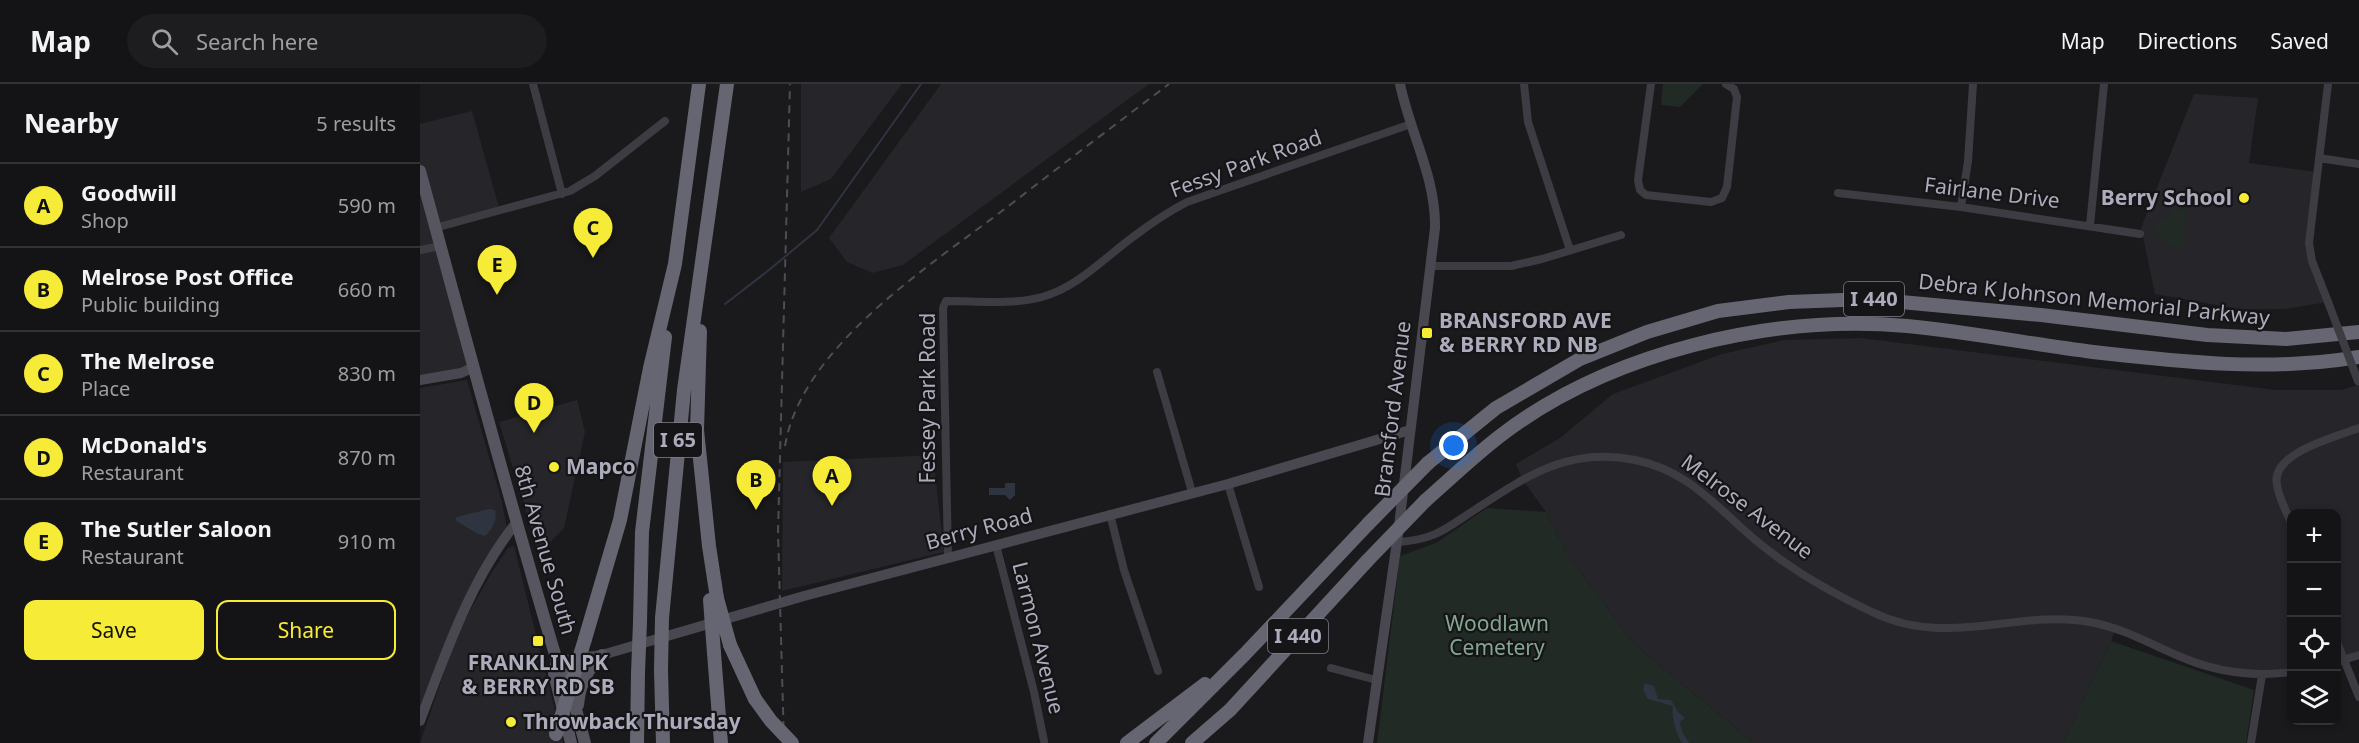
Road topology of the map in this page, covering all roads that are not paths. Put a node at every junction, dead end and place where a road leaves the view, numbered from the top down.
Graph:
1 (533, 84) edge
2 (699, 84) edge
3 (727, 84) edge
4 (1400, 84) edge
5 (1524, 84) edge
6 (1651, 84) edge
7 (1726, 84) edge
8 (1974, 84) edge
9 (2104, 84) edge
10 (2328, 84) edge
11 (665, 122) dead end
12 (1411, 124) junction
13 (2319, 158) junction
14 (2359, 164) edge
15 (420, 171) edge
16 (1838, 192) dead end
17 (562, 194) junction
18 (1961, 207) junction
19 (2090, 225) junction
20 (435, 228) junction
21 (2140, 234) dead end
22 (1621, 235) dead end
23 (441, 246) junction
24 (420, 250) edge
25 (1570, 250) junction
26 (702, 263) junction
27 (1431, 266) junction
28 (673, 272) junction
29 (1043, 297) joint
30 (2359, 332) edge
31 (2359, 357) edge
32 (2322, 363) junction
33 (2359, 363) edge
34 (472, 368) junction
35 (1157, 372) dead end
36 (420, 380) edge
37 (2359, 382) edge
38 (2359, 428) edge
39 (1410, 430) junction
40 (1228, 484) junction
41 (1192, 492) junction
42 (2287, 512) edge
43 (1110, 514) junction
44 (516, 523) junction
45 (1397, 542) junction
46 (996, 544) junction
47 (948, 557) junction
48 (1259, 587) dead end
49 (714, 599) junction
50 (1245, 654) junction
51 (602, 655) junction
52 (2359, 655) edge
53 (557, 661) junction
54 (2341, 661) edge
55 (1331, 668) dead end
56 (1158, 670) dead end
57 (2287, 672) edge
58 (2262, 675) junction
59 (1376, 680) junction
60 (2359, 697) edge
61 (1230, 710) junction
62 (577, 712) junction
63 (420, 721) edge
64 (554, 740) edge
65 (1044, 741) dead end
66 (572, 743) edge
67 (585, 743) edge
68 (636, 743) edge
69 (663, 743) edge
70 (721, 743) edge
71 (792, 743) edge
72 (1127, 743) edge
73 (1156, 743) edge
74 (1192, 743) edge
75 (1206, 743) edge
76 (1368, 743) edge
77 (2251, 743) edge

1 - 17 street
2 - 28 highway, I 65
3 - 26 highway, I 65
4 - 12 street, Bransford Avenue
5 - 25 street
6 - 7 street
8 - 18 street
9 - 19 street
10 - 13 street
11 - 17 street
12 - 27 street, Bransford Avenue
12 - 29 street, Fessy Park Road
13 - 14 street
13 - 37 street, bridge
15 - 20 main road, 8th Avenue South
16 - 18 street, Fairlane Drive
17 - 20 street
18 - 19 street, Fairlane Drive
19 - 21 street, Fairlane Drive
20 - 23 main road, 8th Avenue South
22 - 25 street
23 - 24 street
23 - 34 main road, 8th Avenue South
25 - 27 street
26 - 49 highway
26 - 69 highway, I 65, bridge
27 - 39 street, Bransford Avenue
28 - 64 highway, bridge
28 - 68 highway, I 65, bridge
29 - 47 street, Fessey Park Road
30 - 50 highway, Debra K Johnson Memorial Parkway / I 440, bridge
31 - 32 highway, I 440
32 - 33 highway
32 - 61 highway, I 440, bridge
34 - 36 street
34 - 44 main road, 8th Avenue South
35 - 41 street
38 - 42 street
39 - 40 street, Berry Road
39 - 45 street, Bransford Avenue
40 - 41 street, Berry Road
40 - 48 street
41 - 43 street, Berry Road
43 - 46 street, Berry Road
43 - 56 street
44 - 53 main road, 8th Avenue South
44 - 63 street
45 - 58 street, Melrose Avenue
45 - 59 street, Bransford Avenue
46 - 47 street, Berry Road
46 - 65 street, Larmon Avenue
47 - 51 street, Berry Road
49 - 70 highway, bridge
49 - 71 highway, bridge
50 - 72 highway
50 - 73 highway, Debra K Johnson Memorial Parkway / I 440
51 - 53 street, Berry Road
51 - 62 main road
52 - 54 street
53 - 62 main road, 8th Avenue South
53 - 66 main road, 8th Avenue South
54 - 60 street
55 - 59 street
57 - 58 street, Melrose Avenue
58 - 77 street
59 - 76 street, Bransford Avenue
61 - 74 highway, I 440
61 - 75 highway
62 - 67 main road, 8th Avenue South

